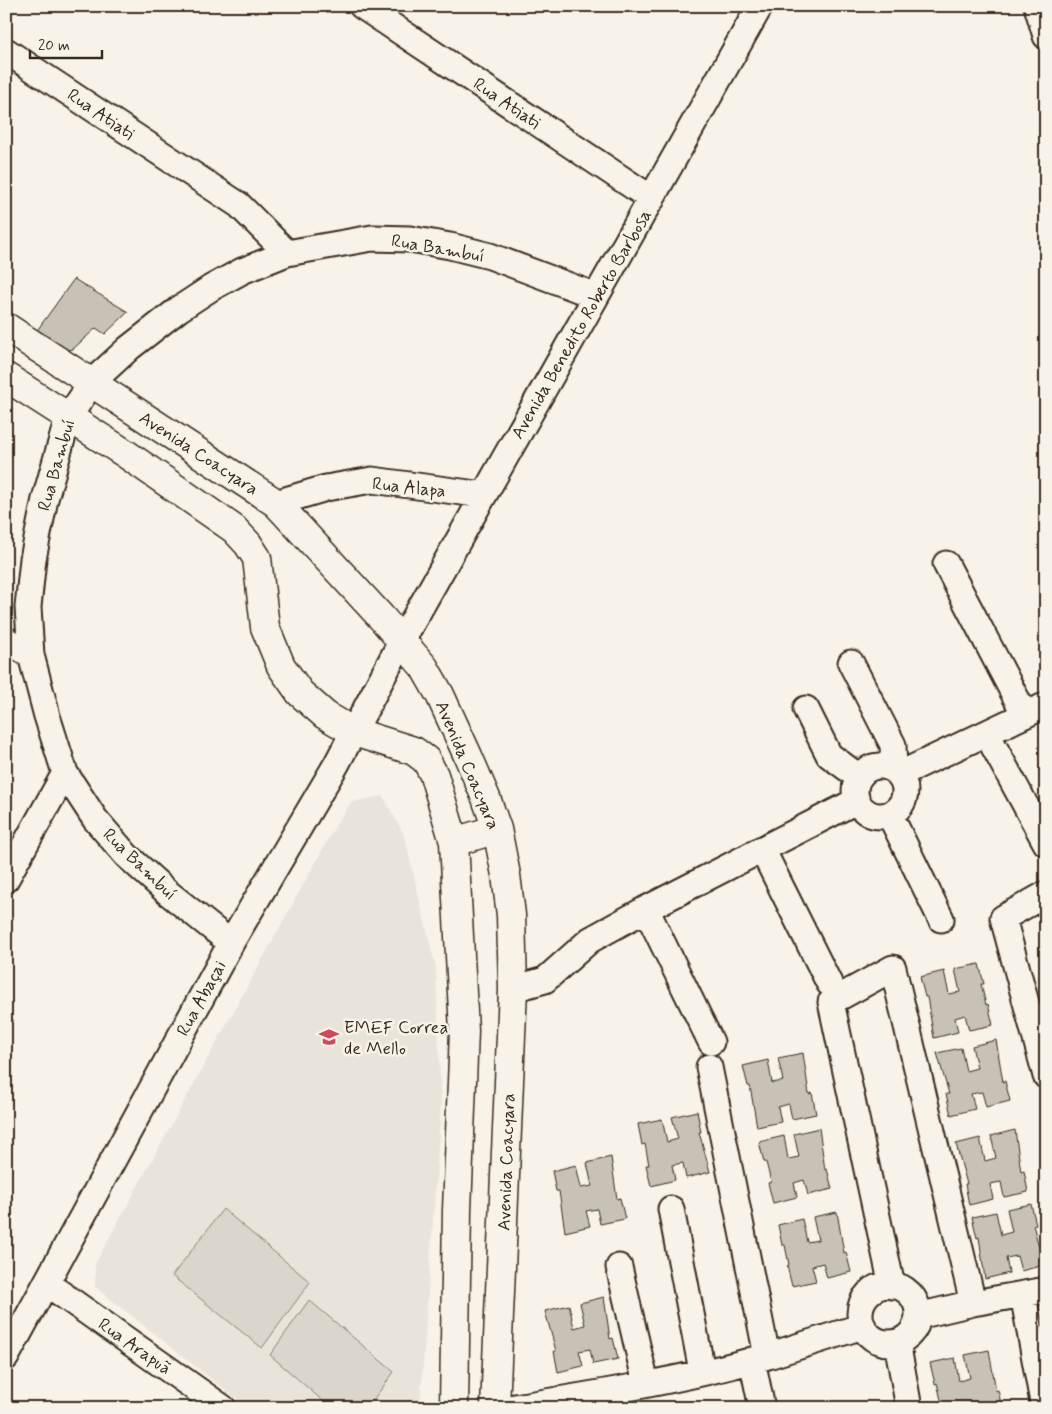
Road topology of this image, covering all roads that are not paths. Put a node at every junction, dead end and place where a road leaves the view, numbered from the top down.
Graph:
1 (362, 6) edge
2 (760, 6) edge
3 (1037, 6) edge
4 (1046, 36) edge
5 (6, 51) edge
6 (652, 199) junction
7 (287, 253) junction
8 (596, 296) junction
9 (6, 327) edge
10 (6, 377) edge
11 (92, 382) junction
12 (68, 418) junction
13 (484, 495) junction
14 (276, 503) junction
15 (946, 564) dead end
16 (6, 640) edge
17 (402, 642) junction
18 (31, 655) junction
19 (852, 663) dead end
20 (806, 709) dead end
21 (1036, 710) edge
22 (354, 732) junction
23 (987, 734) junction
24 (897, 771) junction
25 (65, 773) junction
26 (857, 789) junction
27 (890, 814) junction
28 (497, 830) junction
29 (454, 842) junction
30 (1046, 843) edge
31 (762, 849) junction
32 (6, 879) edge
33 (1046, 894) edge
34 (646, 909) junction
35 (941, 919) dead end
36 (232, 943) junction
37 (829, 982) dead end
38 (513, 989) junction
39 (711, 1042) dead end
40 (710, 1067) dead end
41 (1046, 1076) edge
42 (671, 1209) dead end
43 (619, 1268) dead end
44 (46, 1283) junction
45 (892, 1286) junction
46 (1034, 1292) edge
47 (973, 1302) junction
48 (918, 1316) junction
49 (863, 1326) junction
50 (897, 1342) junction
51 (6, 1357) edge
52 (760, 1358) junction
53 (702, 1371) junction
54 (632, 1393) edge
55 (223, 1408) edge
56 (454, 1408) edge
57 (495, 1408) edge
58 (509, 1408) edge
59 (762, 1408) edge
60 (909, 1408) edge
61 (1044, 1408) edge

1 - 6 street, Rua Atiati
2 - 6 street, Avenida Benedito Roberto Barbosa
3 - 4 street
5 - 7 street, Rua Atiati
6 - 8 street, Avenida Benedito Roberto Barbosa
7 - 8 street, Rua Bambuí
7 - 11 street, Rua Bambuí
8 - 13 street, Avenida Benedito Roberto Barbosa
9 - 11 street, Avenida Coacyara
10 - 12 street, Avenida Coacyara
11 - 12 street, Rua Bambuí
11 - 14 street, Avenida Coacyara
12 - 18 street, Rua Bambuí
12 - 22 street, Avenida Coacyara
13 - 14 street, Rua Alapa
13 - 17 street, Avenida Benedito Roberto Barbosa
14 - 17 street, Avenida Coacyara
15 - 21 street
16 - 18 street
17 - 22 street, Rua Abaçai
17 - 28 street, Avenida Coacyara
18 - 25 street, Rua Bambuí
19 - 24 street
20 - 26 street
21 - 23 street
22 - 29 street, Avenida Coacyara
22 - 36 street, Rua Abaçai
23 - 24 street
23 - 30 street
24 - 26 street
24 - 27 street
25 - 32 street
25 - 36 street, Rua Bambuí
26 - 27 street
26 - 31 street
27 - 35 street
28 - 29 street
28 - 38 street, Avenida Coacyara
29 - 56 street, Avenida Coacyara
31 - 34 street
31 - 37 street
33 - 41 street
34 - 38 street
34 - 39 street
36 - 44 street, Rua Abaçai
38 - 57 street, Avenida Coacyara
40 - 52 street
42 - 53 street
43 - 54 street
44 - 51 street, Rua Abaçai
44 - 55 street, Rua Arapuã
45 - 47 street
45 - 48 street
45 - 49 street
46 - 47 street
46 - 61 street
47 - 48 street
48 - 50 street
49 - 50 street
49 - 52 street
50 - 60 street
52 - 53 street
52 - 59 street
53 - 54 street
54 - 58 street

